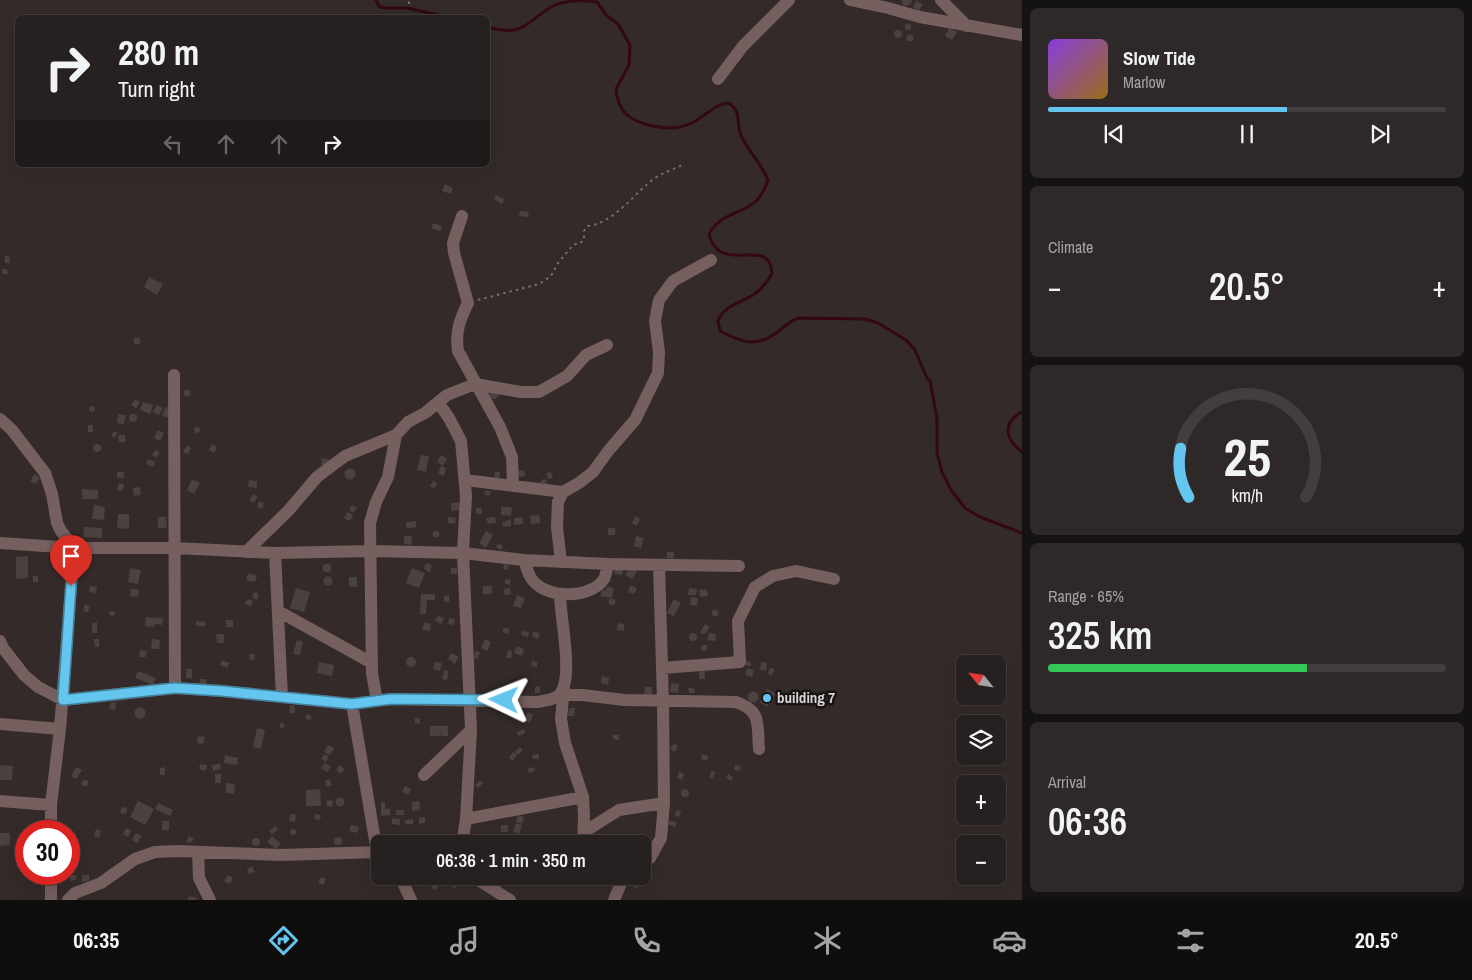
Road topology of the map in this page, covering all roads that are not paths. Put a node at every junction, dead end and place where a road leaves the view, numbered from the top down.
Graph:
1 (789, 0) edge
2 (850, 0) edge
3 (941, 0) edge
4 (967, 26) junction
5 (1022, 34) edge
6 (718, 79) dead end
7 (462, 216) dead end
8 (710, 260) dead end
9 (606, 345) dead end
10 (174, 375) dead end
11 (475, 384) junction
12 (438, 402) junction
13 (0, 419) edge
14 (396, 435) junction
15 (465, 480) junction
16 (512, 486) junction
17 (563, 492) junction
18 (0, 543) edge
19 (74, 548) junction
20 (175, 548) junction
21 (371, 551) junction
22 (246, 552) junction
23 (275, 553) junction
24 (463, 553) junction
25 (524, 560) junction
26 (561, 562) junction
27 (608, 564) junction
28 (659, 565) junction
29 (739, 566) dead end
30 (834, 579) dead end
31 (560, 594) junction
32 (278, 611) junction
33 (0, 641) edge
34 (372, 663) junction
35 (662, 668) junction
36 (175, 688) junction
37 (563, 692) junction
38 (282, 697) junction
39 (63, 700) junction
40 (471, 700) junction
41 (377, 701) junction
42 (663, 701) junction
43 (352, 704) junction
44 (0, 724) edge
45 (60, 729) junction
46 (471, 730) junction
47 (758, 749) dead end
48 (424, 775) dead end
49 (583, 797) junction
50 (0, 801) edge
51 (664, 803) junction
52 (51, 805) junction
53 (466, 819) junction
54 (51, 820) edge
55 (375, 835) edge
56 (463, 835) edge
57 (584, 835) edge
58 (588, 835) edge
59 (198, 852) junction
60 (371, 852) edge
61 (651, 856) edge
62 (51, 885) edge
63 (404, 885) edge
64 (486, 885) edge
65 (620, 885) edge
66 (51, 900) edge
67 (68, 900) edge
68 (210, 900) edge
69 (411, 900) edge
70 (510, 900) edge
71 (614, 900) edge

1 - 6 street
2 - 4 street
3 - 4 street
4 - 5 street
7 - 11 street
8 - 17 street
9 - 11 street
10 - 20 street
11 - 12 street
11 - 16 street
12 - 14 street
12 - 15 street
13 - 19 street
14 - 21 street
14 - 22 street
15 - 16 street
15 - 24 street
16 - 17 street
17 - 26 street
18 - 19 street
19 - 20 street
19 - 39 street
20 - 22 street
20 - 36 street
21 - 23 street
21 - 24 street
21 - 34 street
22 - 23 street
23 - 32 street
24 - 25 street
24 - 40 street
25 - 26 street
25 - 31 street
26 - 27 street
27 - 28 street
27 - 31 street
28 - 29 street
28 - 35 street
30 - 35 street
31 - 37 street
32 - 34 street
32 - 38 street
33 - 39 street
34 - 41 street
35 - 42 street
36 - 38 street
36 - 39 street
37 - 40 street
37 - 42 street
37 - 49 street
38 - 43 street
39 - 45 street
40 - 41 street
40 - 46 street
41 - 43 street
42 - 47 street
42 - 51 street
43 - 55 street
44 - 45 street
45 - 52 street
46 - 48 street
46 - 53 street
49 - 53 street
49 - 57 street
50 - 52 street
51 - 58 street
51 - 61 street
52 - 54 street
53 - 56 street
59 - 60 street
59 - 67 street
59 - 68 street
62 - 66 street
63 - 69 street
64 - 70 street
65 - 71 street

